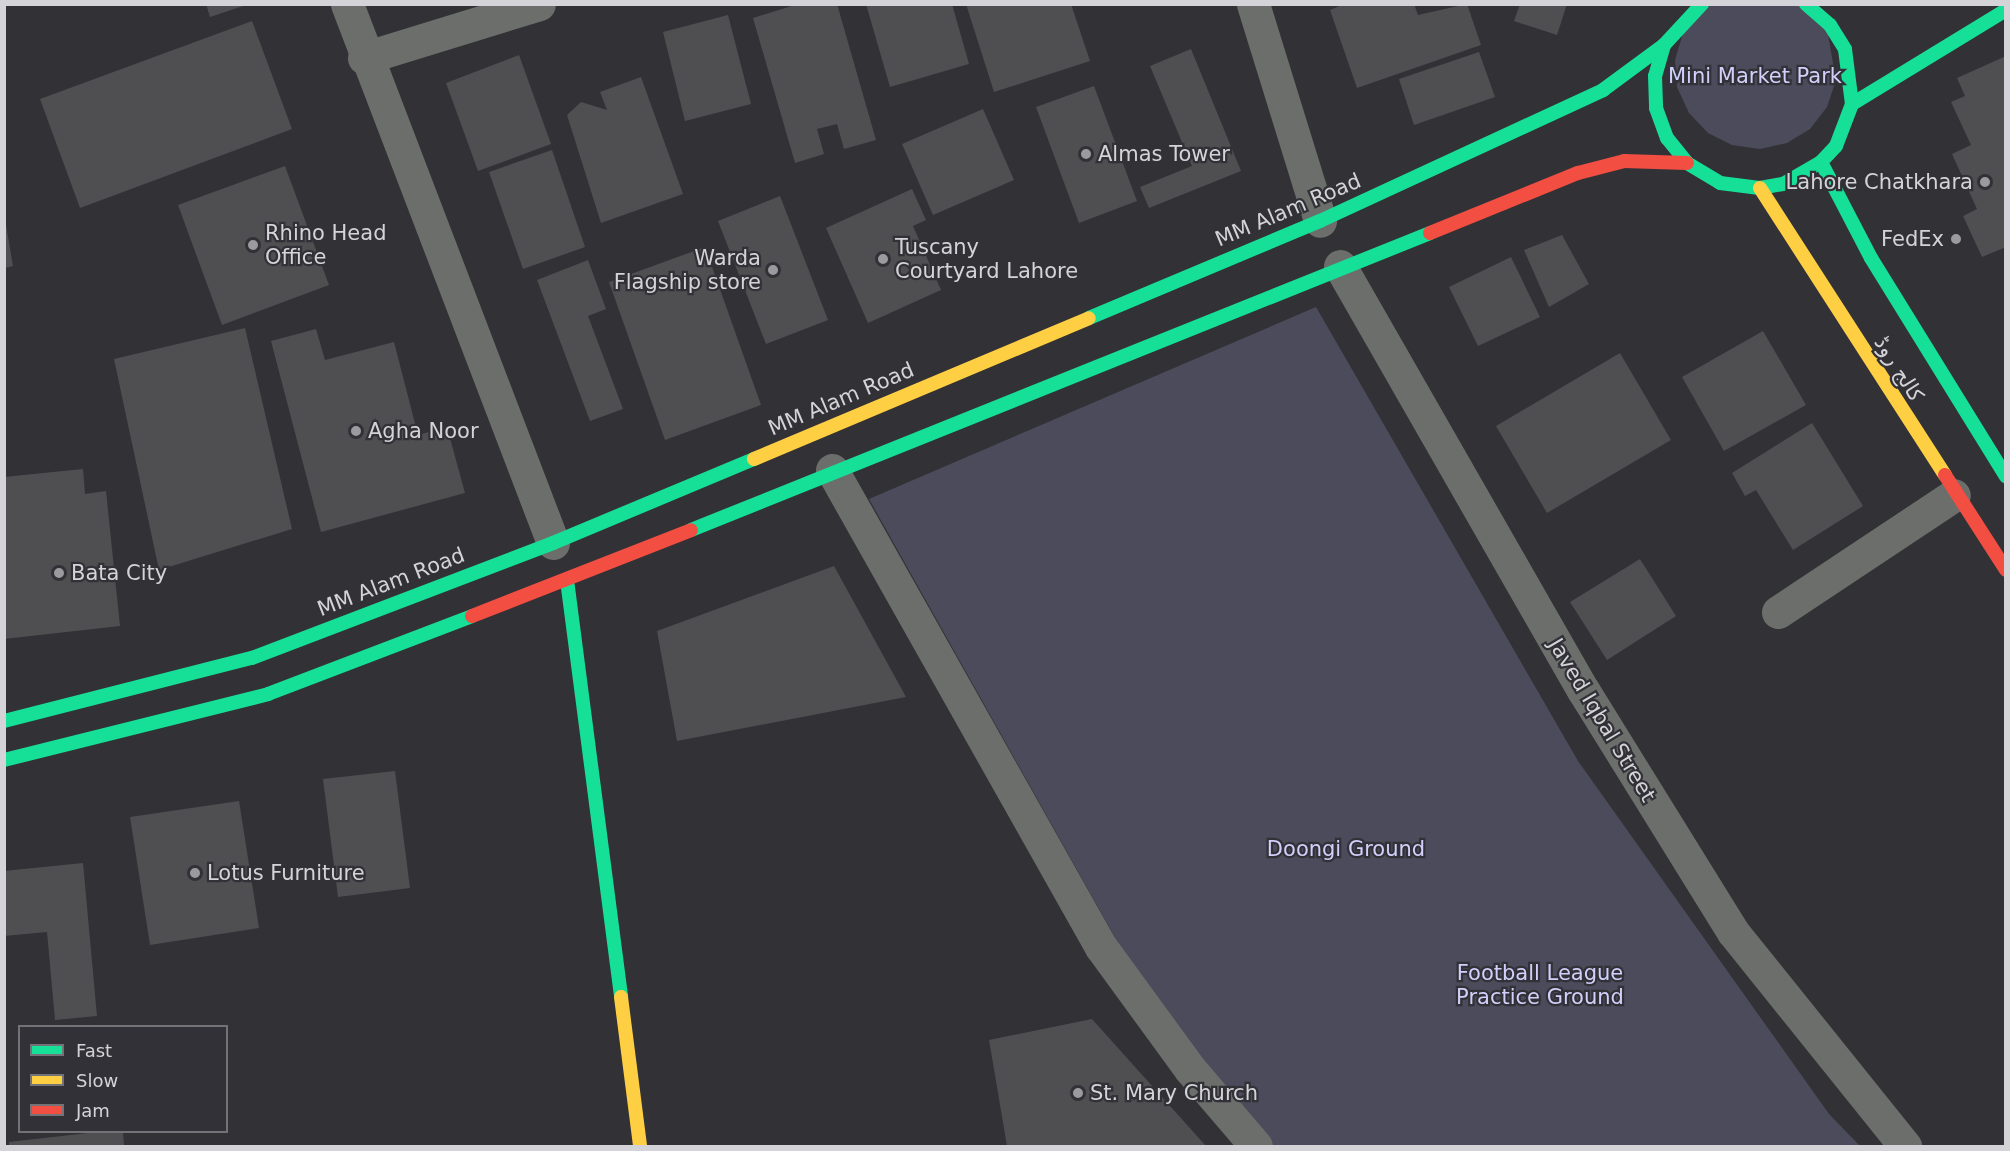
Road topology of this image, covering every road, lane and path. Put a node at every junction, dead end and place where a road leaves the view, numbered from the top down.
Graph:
1 (347, 4) edge
2 (539, 4) edge
3 (1253, 4) edge
4 (1830, 5) edge
5 (1808, 6) edge
6 (1694, 7) edge
7 (2006, 10) edge
8 (1664, 45) junction
9 (364, 58) junction
10 (1852, 104) junction
11 (1821, 162) junction
12 (1687, 163) junction
13 (1760, 188) junction
14 (1320, 221) junction
15 (1340, 266) junction
16 (832, 470) junction
17 (2006, 477) edge
18 (1954, 495) junction
19 (553, 543) junction
20 (2006, 570) edge
21 (567, 580) junction
22 (1778, 612) dead end
23 (4, 721) edge
24 (4, 760) edge
25 (640, 1146) edge
26 (1256, 1146) edge
27 (1905, 1146) edge

1 - 9 street
2 - 9 street
3 - 14 street
4 - 5 street
5 - 10 street
6 - 8 street
7 - 10 street
8 - 12 street
8 - 14 street, MM Alam Road
9 - 19 street
10 - 11 street
11 - 13 street
11 - 17 street, کالج روڈ
12 - 13 street
12 - 15 street
13 - 18 street, کالج روڈ
14 - 19 street, MM Alam Road
15 - 16 street
15 - 27 street, Javed Iqbal Street
16 - 21 street
16 - 26 street
18 - 20 street, کالج روڈ
18 - 22 street
19 - 23 street, MM Alam Road
21 - 24 street
21 - 25 street

